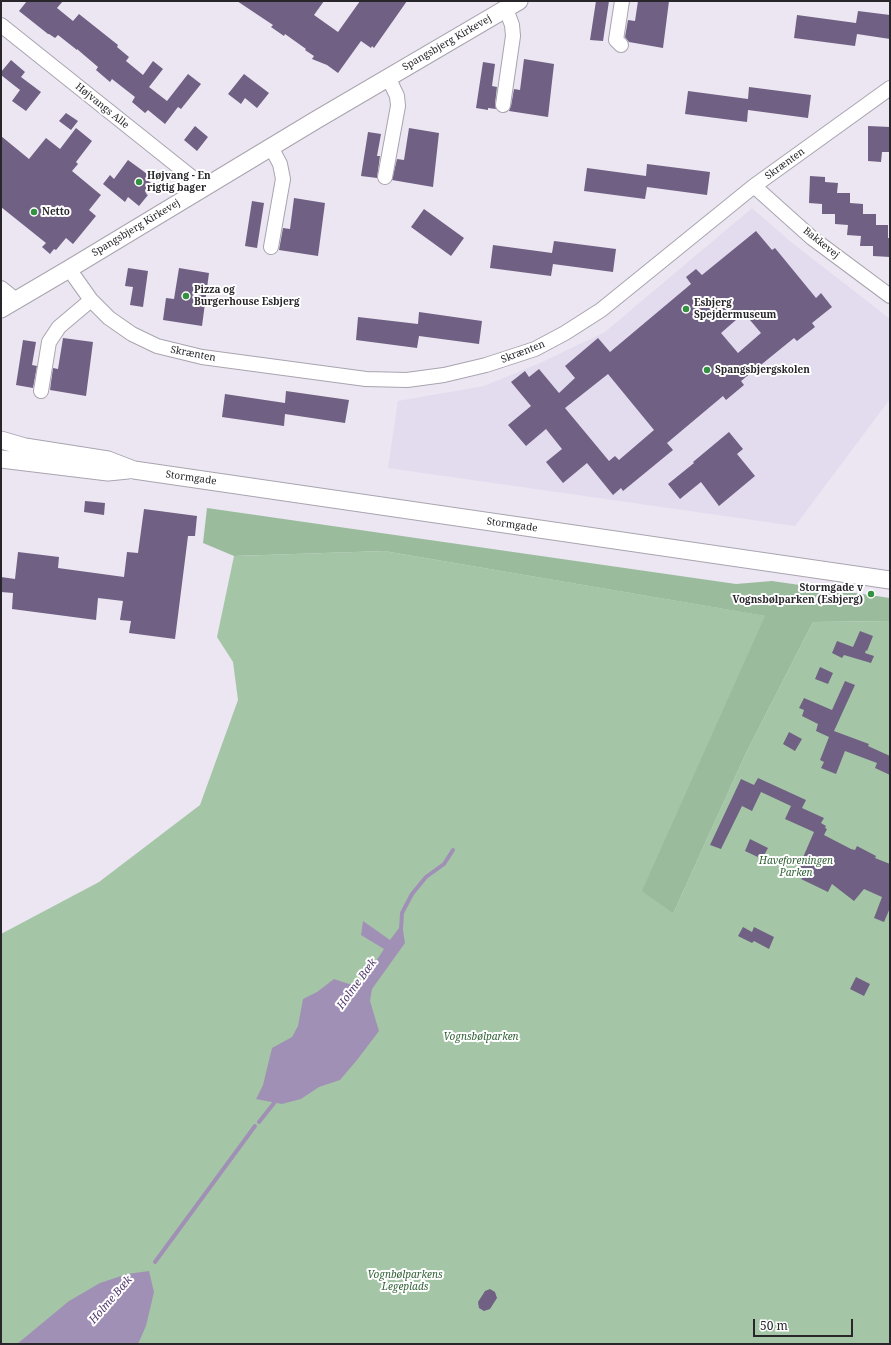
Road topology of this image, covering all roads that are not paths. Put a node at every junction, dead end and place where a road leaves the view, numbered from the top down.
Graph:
1 (622, 1) edge
2 (513, 5) edge
3 (1, 25) edge
4 (621, 45) dead end
5 (388, 77) junction
6 (890, 88) edge
7 (503, 105) dead end
8 (271, 147) junction
9 (385, 177) dead end
10 (754, 186) junction
11 (204, 187) junction
12 (271, 246) dead end
13 (69, 270) junction
14 (1, 288) edge
15 (890, 296) edge
16 (16, 300) junction
17 (91, 300) junction
18 (1, 309) edge
19 (41, 391) dead end
20 (1, 440) edge
21 (1, 447) edge
22 (26, 447) junction
23 (1, 459) edge
24 (134, 470) junction
25 (890, 580) edge

1 - 4 street
2 - 5 street, Spangsbjerg Kirkevej
2 - 7 street, Spangsbjerg Kirkevej
3 - 11 street, Højvangs Alle
5 - 8 street, Spangsbjerg Kirkevej
5 - 9 street
6 - 10 street, Skrænten
8 - 11 street, Spangsbjerg Kirkevej
8 - 12 street
10 - 15 street, Bakkevej
10 - 17 street, Skrænten
11 - 13 street, Spangsbjerg Kirkevej
13 - 16 street, Spangsbjerg Kirkevej
13 - 17 street, Skrænten
14 - 16 street
16 - 18 street, Spangsbjerg Kirkevej
17 - 19 street
20 - 22 street, Stormgade
21 - 22 street
22 - 24 street, Stormgade
23 - 24 street, Stormgade
24 - 25 street, Stormgade

